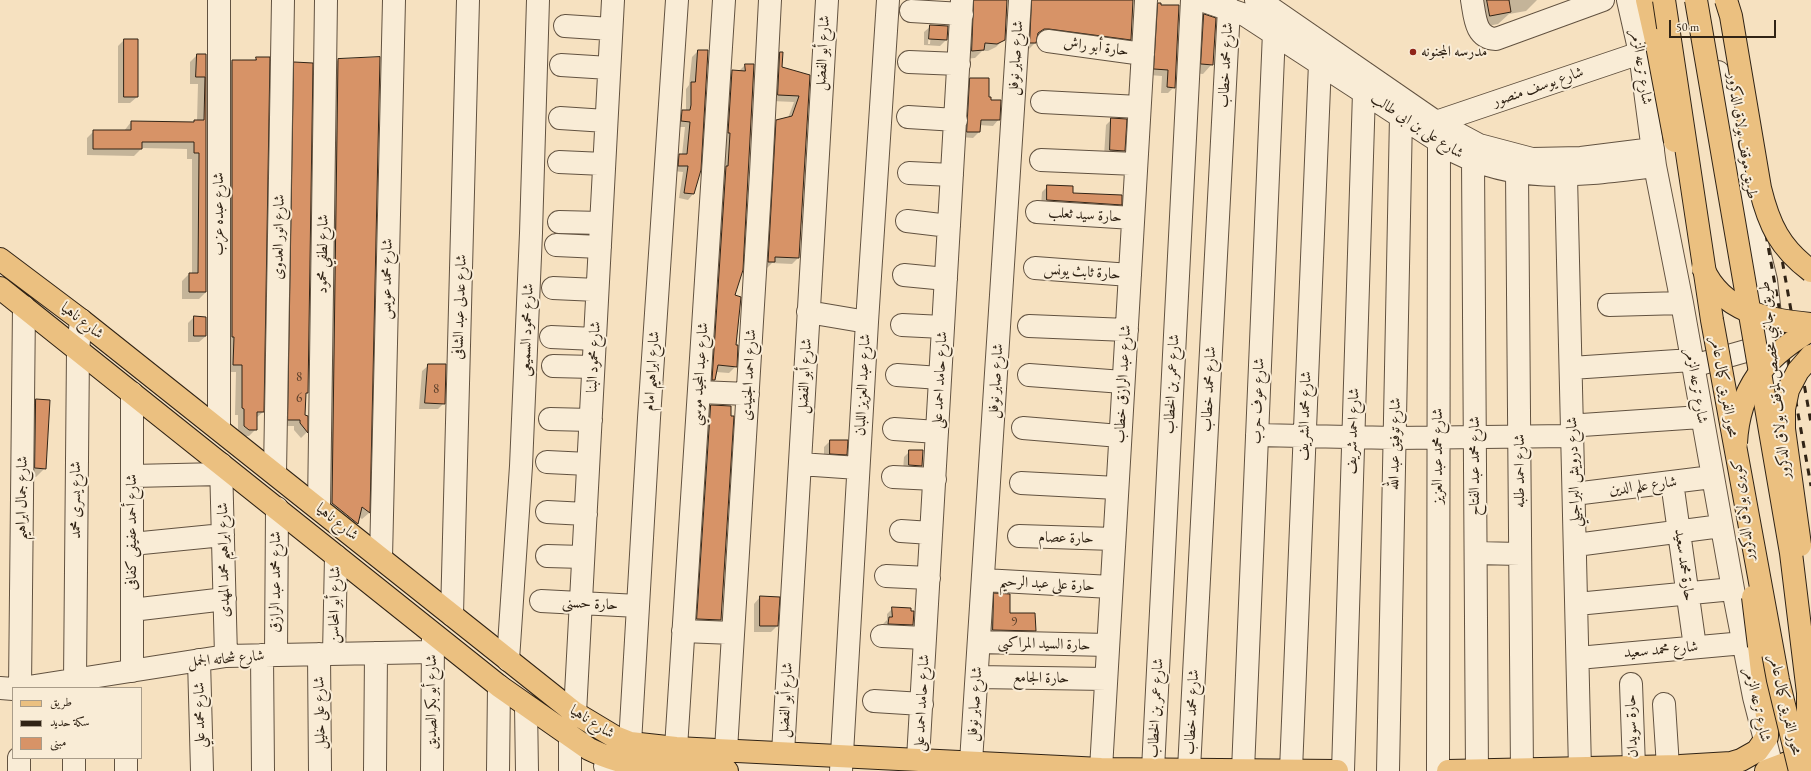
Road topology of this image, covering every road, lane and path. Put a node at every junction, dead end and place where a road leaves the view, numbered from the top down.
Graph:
1 (219, 0) edge
2 (283, 0) edge
3 (326, 0) edge
4 (394, 0) edge
5 (468, 0) edge
6 (538, 0) edge
7 (613, 0) edge
8 (677, 0) edge
9 (724, 0) edge
10 (770, 0) edge
11 (826, 0) edge
12 (888, 0) edge
13 (1020, 0) edge
14 (1146, 0) edge
15 (1192, 0) edge
16 (1201, 0) edge
17 (1472, 0) edge
18 (1603, 0) edge
19 (1628, 0) edge
20 (1647, 0) edge
21 (1664, 0) edge
22 (1696, 0) edge
23 (1703, 0) edge
24 (1719, 0) edge
25 (1726, 0) edge
26 (1262, 1) edge
27 (962, 7) edge
28 (1229, 8) junction
29 (1555, 8) edge
30 (911, 11) dead end
31 (565, 26) dead end
32 (611, 29) junction
33 (1271, 31) junction
34 (1048, 41) dead end
35 (1648, 46) junction
36 (1142, 54) junction
37 (909, 62) dead end
38 (1320, 62) junction
39 (959, 64) junction
40 (561, 65) dead end
41 (609, 68) junction
42 (1364, 92) junction
43 (1042, 102) dead end
44 (1139, 107) junction
45 (1401, 116) junction
46 (908, 117) dead end
47 (560, 118) dead end
48 (956, 120) junction
49 (606, 121) junction
50 (1438, 131) junction
51 (1654, 157) junction
52 (1041, 160) dead end
53 (1473, 161) junction
54 (560, 162) dead end
55 (604, 164) junction
56 (1136, 164) junction
57 (1517, 172) junction
58 (909, 173) dead end
59 (952, 175) junction
60 (1566, 176) junction
61 (1037, 212) dead end
62 (1133, 218) junction
63 (907, 221) dead end
64 (559, 222) dead end
65 (601, 223) junction
66 (949, 226) junction
67 (556, 246) dead end
68 (600, 247) junction
69 (0, 259) edge
70 (1035, 268) dead end
71 (1764, 271) junction
72 (1811, 272) edge
73 (904, 275) dead end
74 (1130, 275) junction
75 (946, 279) junction
76 (0, 288) edge
77 (553, 288) dead end
78 (597, 290) junction
79 (1682, 303) junction
80 (1609, 305) dead end
81 (24, 307) junction
82 (808, 312) junction
83 (81, 320) junction
84 (867, 322) junction
85 (1811, 324) edge
86 (902, 325) dead end
87 (1029, 326) dead end
88 (943, 327) junction
89 (1127, 330) junction
90 (1811, 330) edge
91 (551, 337) dead end
92 (595, 339) junction
93 (1774, 343) junction
94 (78, 350) junction
95 (1811, 356) edge
96 (1692, 363) junction
97 (553, 366) dead end
98 (593, 367) junction
99 (1571, 368) junction
100 (897, 375) dead end
101 (1029, 375) dead end
102 (940, 378) junction
103 (1123, 382) junction
104 (699, 392) junction
105 (132, 393) junction
106 (748, 394) junction
107 (1701, 417) junction
108 (550, 419) dead end
109 (590, 420) junction
110 (1023, 428) dead end
111 (219, 429) junction
112 (894, 429) dead end
113 (937, 432) junction
114 (1572, 434) junction
115 (1257, 435) junction
116 (1120, 436) junction
117 (1304, 436) junction
118 (1519, 436) junction
119 (1353, 437) junction
120 (1438, 437) junction
121 (1475, 437) junction
122 (1395, 438) junction
123 (547, 462) dead end
124 (588, 464) junction
125 (800, 464) junction
126 (858, 468) junction
127 (221, 469) junction
128 (275, 474) junction
129 (132, 476) junction
130 (893, 477) dead end
131 (1712, 477) junction
132 (935, 478) junction
133 (1672, 482) junction
134 (1021, 483) dead end
135 (1117, 488) junction
136 (1574, 494) junction
137 (277, 508) junction
138 (319, 508) junction
139 (547, 512) dead end
140 (586, 514) junction
141 (1721, 526) junction
142 (901, 531) dead end
143 (1679, 532) junction
144 (931, 533) junction
145 (223, 535) junction
146 (1018, 536) dead end
147 (1114, 539) junction
148 (132, 544) junction
149 (1576, 545) junction
150 (1476, 553) junction
151 (1520, 554) junction
152 (336, 556) junction
153 (547, 556) dead end
154 (381, 558) junction
155 (583, 558) junction
156 (886, 576) dead end
157 (929, 578) junction
158 (983, 580) junction
159 (1111, 587) junction
160 (1733, 589) junction
161 (1688, 593) junction
162 (225, 599) junction
163 (541, 601) dead end
164 (581, 603) junction
165 (1577, 604) junction
166 (638, 606) junction
167 (132, 610) junction
168 (456, 618) junction
169 (1811, 627) edge
170 (683, 632) junction
171 (733, 633) junction
172 (882, 636) dead end
173 (925, 638) junction
174 (436, 642) junction
175 (979, 642) junction
176 (1108, 645) junction
177 (1752, 645) junction
178 (1695, 648) junction
179 (376, 653) junction
180 (327, 654) junction
181 (269, 655) junction
182 (226, 656) junction
183 (1578, 658) junction
184 (199, 660) junction
185 (508, 660) junction
186 (1811, 669) edge
187 (127, 677) edge
188 (977, 678) junction
189 (1106, 679) junction
190 (74, 683) edge
191 (1631, 684) dead end
192 (499, 686) junction
193 (21, 687) edge
194 (32, 687) edge
195 (0, 688) edge
196 (12, 688) edge
197 (874, 701) dead end
198 (922, 704) junction
199 (1664, 704) dead end
200 (526, 706) junction
201 (575, 713) junction
202 (1767, 716) junction
203 (1811, 716) edge
204 (570, 737) junction
205 (623, 740) junction
206 (1761, 746) junction
207 (676, 748) junction
208 (783, 753) junction
209 (1811, 754) edge
210 (19, 759) edge
211 (74, 759) edge
212 (126, 759) edge
213 (918, 759) junction
214 (727, 760) edge
215 (971, 762) junction
216 (842, 763) edge
217 (606, 766) edge
218 (1668, 766) junction
219 (1634, 767) junction
220 (1101, 768) junction
221 (1153, 769) junction
222 (1189, 769) junction
223 (1580, 769) junction
224 (1243, 770) edge
225 (1291, 770) edge
226 (1522, 770) edge
227 (1769, 770) edge
228 (19, 771) edge
229 (74, 771) edge
230 (126, 771) edge
231 (202, 771) edge
232 (263, 771) edge
233 (320, 771) edge
234 (375, 771) edge
235 (432, 771) edge
236 (498, 771) edge
237 (526, 771) edge
238 (570, 771) edge
239 (1337, 771) edge
240 (1343, 771) edge
241 (1388, 771) edge
242 (1438, 771) edge
243 (1448, 771) edge
244 (1476, 771) edge
245 (1800, 771) edge
246 (1811, 771) edge

1 - 111 street, شارع عبده عزب
2 - 128 street, شارع انور العدوى
3 - 138 street, شارع لطفي محمود
4 - 154 street, شارع محمد عويس
5 - 168 street, شارع عدلى عبد الشافى
6 - 185 street, شارع محمود السميعى
7 - 32 street, شارع محمود البنا
8 - 166 street, شارع ابراهيم امام
9 - 104 street, شارع عبد المجيد موسي
10 - 106 street, شارع احمد الجنيدى
11 - 82 street, شارع أبو الفضل
12 - 84 street, شارع عبد العزيز اللبان
13 - 158 street, شارع صابر نوفل
14 - 36 street, شارع عبد الرازق خطاب
15 - 221 street, شارع عمر بن الخطاب
16 - 28 street, شارع على بن ابى طالب
17 - 29 street
18 - 29 street
19 - 35 street, شارع ترعه الزمر
20 - 35 main road
21 - 245 main road, محور الفريق كمال عامر, bridge
22 - 246 main road, محور الفريق كمال عامر, bridge
23 - 71 street, طريق جانبي مخصص لموقف بولاق الدكرور
24 - 71 street, طريق موقف بولاق الدكرور
25 - 72 main road, bridge
26 - 33 street, شارع عوف حرب
26 - 50 street, شارع على بن ابى طالب
27 - 30 street
27 - 39 street, شارع حامد احمد على
28 - 33 street, شارع على بن ابى طالب
28 - 222 street, شارع محمد خطاب
31 - 32 street
32 - 41 street, شارع محمود البنا
33 - 38 street, شارع على بن ابى طالب
33 - 115 street, شارع عوف حرب
34 - 36 street, حارة أبو راش
35 - 50 street, شارع يوسف منصور
35 - 51 street, شارع ترعه الزمر
35 - 85 main road, bridge
36 - 44 street, شارع عبد الرازق خطاب
37 - 39 street
38 - 42 street, شارع على بن ابى طالب
38 - 117 street, شارع محمد الشريف
39 - 48 street, شارع حامد احمد على
40 - 41 street
41 - 49 street, شارع محمود البنا
42 - 45 street, شارع على بن ابى طالب
42 - 119 street, شارع احمد شريف
43 - 44 street
44 - 56 street, شارع عبد الرازق خطاب
45 - 50 street, شارع على بن ابى طالب
45 - 122 street, شارع توفيق عبد الله
46 - 48 street
47 - 49 street
48 - 59 street, شارع حامد احمد على
49 - 55 street, شارع محمود البنا
50 - 51 street, شارع على بن ابى طالب
50 - 53 street, شارع على بن ابى طالب
50 - 120 street, شارع محمد عبد العزيز
51 - 60 street, شارع على بن ابى طالب
51 - 79 street, شارع ترعه الزمر
52 - 56 street
53 - 57 street, شارع على بن ابى طالب
53 - 121 street, شارع محمد عبد الفتاح
54 - 55 street
55 - 65 street, شارع محمود البنا
56 - 62 street, شارع عبد الرازق خطاب
57 - 60 street, شارع على بن ابى طالب
57 - 118 street, شارع احمد طلبه
58 - 59 street
59 - 66 street, شارع حامد احمد على
60 - 99 street, شارع درويش البراجيلي
61 - 62 street, حارة سيد ثعلب
62 - 74 street, شارع عبد الرازق خطاب
63 - 66 street
64 - 65 street
65 - 68 street, شارع محمود البنا
66 - 75 street, شارع حامد احمد على
67 - 68 street
68 - 78 street, شارع محمود البنا
69 - 83 main road, شارع ناهيا
70 - 74 street, حارة ثابث يونس
71 - 93 street, طريق جانبي مخصص لموقف بولاق الدكرور
73 - 75 street
74 - 89 street, شارع عبد الرازق خطاب
75 - 88 street, شارع حامد احمد على
76 - 81 main road, شارع ناهيا
77 - 78 street
78 - 92 street, شارع محمود البنا
79 - 80 street
79 - 96 street, شارع ترعه الزمر
81 - 94 main road, شارع ناهيا
81 - 193 street, شارع جمال ابراهيم
82 - 84 street
82 - 125 street, شارع أبو الفضل
83 - 94 street, شارع يسرى محمد
83 - 111 main road, شارع ناهيا
84 - 126 street, شارع عبد العزيز اللبان
86 - 88 street
87 - 89 street
88 - 102 street, شارع حامد احمد على
89 - 103 street, شارع عبد الرازق خطاب
90 - 177 main road, كوبرى بولاق الدكرور, bridge
91 - 92 street
92 - 98 street, شارع محمود البنا
93 - 96 street
93 - 186 street, طريق جانبي مخصص لموقف بولاق الدكرور
94 - 105 main road, شارع ناهيا
94 - 190 street, شارع يسرى محمد
95 - 169 main road, bridge
96 - 99 street
96 - 107 street, شارع ترعه الزمر
97 - 98 street
98 - 109 street, شارع محمود البنا
99 - 114 street, شارع درويش البراجيلي
100 - 102 street
101 - 103 street
102 - 113 street, شارع حامد احمد على
103 - 116 street, شارع عبد الرازق خطاب
104 - 106 street
104 - 170 street, شارع عبد المجيد موسي
105 - 127 main road, شارع ناهيا
105 - 129 street, شارع أحمد عفيفى كفافى
106 - 171 street, شارع احمد الجنيدى
107 - 114 street
107 - 131 street, شارع ترعه الزمر
108 - 109 street
109 - 124 street, شارع محمود البنا
110 - 116 street
111 - 128 main road, شارع ناهيا
112 - 113 street
113 - 132 street, شارع حامد احمد على
114 - 118 street
114 - 136 street, شارع درويش البراجيلي
115 - 117 street
115 - 224 street, شارع عوف حرب
116 - 135 street, شارع عبد الرازق خطاب
117 - 119 street
117 - 225 street, شارع محمد الشريف
118 - 121 street
118 - 151 street, شارع احمد طلبه
119 - 122 street
119 - 240 street, شارع احمد شريف
120 - 121 street
120 - 122 street
120 - 242 street, شارع محمد عبد العزيز
121 - 150 street, شارع محمد عبد الفتاح
122 - 241 street, شارع توفيق عبد الله
123 - 124 street
124 - 140 street, شارع محمود البنا
125 - 126 street
125 - 208 street, شارع أبو الفضل
126 - 216 street, شارع عبد العزيز اللبان
127 - 129 street
127 - 137 main road, شارع ناهيا
127 - 145 street, شارع ابراهيم محمد المهدى
128 - 138 main road, شارع ناهيا
129 - 148 street, شارع أحمد عفيفى كفافى
130 - 132 street
131 - 133 street, شارع علم الدين
131 - 141 street, شارع ترعه الزمر
132 - 144 street, شارع حامد احمد على
133 - 136 street, شارع علم الدين
133 - 143 street, حارة محمد سعيد
134 - 135 street
135 - 147 street, شارع عبد الرازق خطاب
136 - 149 street, شارع درويش البراجيلي
137 - 152 main road, شارع ناهيا
137 - 181 street, شارع محمد عبد الرازق
138 - 154 main road, شارع ناهيا
139 - 140 street
140 - 155 street, شارع محمود البنا
141 - 143 street
141 - 160 street, شارع ترعه الزمر
142 - 144 street
143 - 149 street
143 - 161 street, حارة محمد سعيد
144 - 157 street, شارع حامد احمد على
145 - 148 street
145 - 162 street, شارع ابراهيم محمد المهدى
146 - 147 street, حارة عصام
147 - 159 street, شارع عبد الرازق خطاب
148 - 167 street, شارع أحمد عفيفى كفافى
149 - 165 street, شارع درويش البراجيلي
150 - 151 street
150 - 244 street, شارع محمد عبد الفتاح
151 - 226 street, شارع احمد طلبه
152 - 174 main road, شارع ناهيا
152 - 180 street, شارع أبو المحاسن
153 - 155 street
154 - 168 main road, شارع ناهيا
155 - 164 street, شارع محمود البنا
156 - 157 street
157 - 173 street, شارع حامد احمد على
158 - 159 street, حارة على عبد الرحيم
158 - 175 street, شارع صابر نوفل
159 - 176 street, شارع عبد الرازق خطاب
160 - 161 street
160 - 177 street, شارع ترعه الزمر
161 - 165 street
161 - 178 street, حارة محمد سعيد
162 - 167 street
162 - 182 street, شارع ابراهيم محمد المهدى
163 - 164 street, حارة حسنى
164 - 166 street, حارة حسنى
164 - 201 street, شارع محمود البنا
165 - 183 street, شارع درويش البراجيلي
166 - 205 street, شارع ابراهيم امام
167 - 187 street, شارع أحمد عفيفى كفافى
168 - 174 main road
168 - 185 main road, شارع ناهيا
170 - 171 street
170 - 207 street, شارع عبد المجيد موسي
171 - 214 street, شارع احمد الجنيدى
172 - 173 street
173 - 198 street, شارع حامد احمد على
174 - 179 street, شارع شحاته الجمل
174 - 192 main road, شارع ناهيا
174 - 235 street, شارع أبو بكر الصديق
175 - 176 street, حارة السيد المراكبى
175 - 188 street, شارع صابر نوفل
176 - 189 street, شارع عبد الرازق خطاب
177 - 178 street, شارع محمد سعيد
177 - 202 main road
177 - 206 street, شارع ترعه الزمر
178 - 183 street, شارع محمد سعيد
179 - 180 street, شارع شحاته الجمل
179 - 234 street
180 - 181 street, شارع شحاته الجمل
180 - 233 street, شارع على خليل
181 - 182 street, شارع شحاته الجمل
181 - 232 street, شارع محمد عبد الرازق
182 - 184 street, شارع شحاته الجمل
183 - 223 street, شارع درويش البراجيلي
184 - 187 street, شارع شحاته الجمل
184 - 231 street, شارع محمد علي
185 - 201 main road, شارع ناهيا
187 - 190 street, شارع شحاته الجمل
188 - 189 street, حارة الجامع
188 - 215 street, شارع صابر نوفل
189 - 220 street, شارع عبد الرازق خطاب
190 - 194 street, شارع شحاته الجمل
191 - 219 street, حارة سويدان
192 - 200 main road, شارع ناهيا
192 - 236 street
195 - 196 street
197 - 198 street
198 - 213 street, شارع حامد احمد على
199 - 218 street
200 - 204 main road, شارع ناهيا
200 - 237 street
201 - 205 main road, شارع ناهيا
202 - 203 main road
202 - 206 main road
204 - 217 main road, شارع ناهيا
204 - 238 street
205 - 207 main road, شارع ناهيا
205 - 217 main road
206 - 218 main road
206 - 227 street, شارع ترعه الزمر
207 - 214 main road, شارع ناهيا
208 - 214 main road, شارع ناهيا
208 - 216 main road, شارع ناهيا
209 - 227 main road
210 - 228 street
211 - 229 street
212 - 230 street
213 - 215 main road, شارع ناهيا
213 - 216 main road, شارع ناهيا
214 - 217 main road, شارع ناهيا
215 - 220 main road, شارع ناهيا
218 - 219 main road
219 - 223 main road
220 - 221 main road, شارع ناهيا
221 - 222 main road, شارع ناهيا
222 - 224 main road, شارع ناهيا
223 - 226 main road
224 - 225 main road, شارع ناهيا
225 - 239 main road, شارع ناهيا
226 - 244 main road
243 - 244 main road

